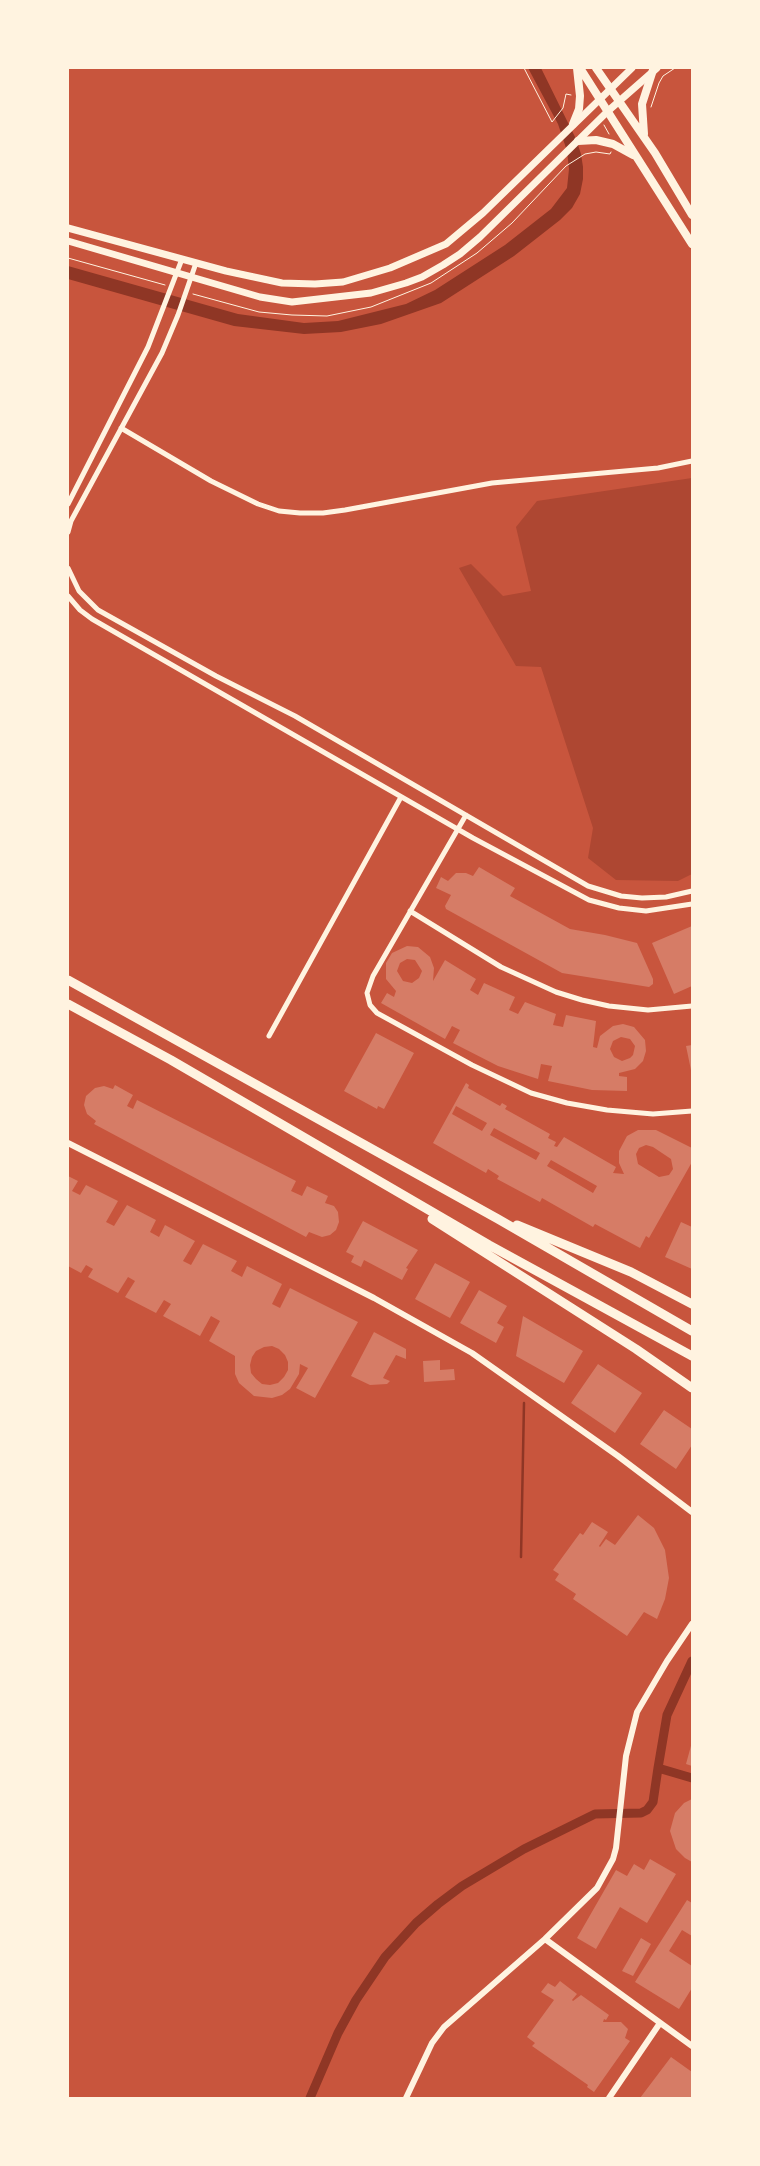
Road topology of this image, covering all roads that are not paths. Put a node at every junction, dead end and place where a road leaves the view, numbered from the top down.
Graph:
1 (579, 68) edge
2 (596, 68) edge
3 (632, 68) edge
4 (655, 69) edge
5 (610, 88) junction
6 (599, 98) junction
7 (619, 100) junction
8 (608, 111) junction
9 (572, 126) junction
10 (644, 137) junction
11 (578, 142) junction
12 (636, 158) junction
13 (692, 215) edge
14 (68, 228) edge
15 (68, 241) edge
16 (692, 244) edge
17 (182, 259) junction
18 (196, 263) junction
19 (177, 274) junction
20 (191, 278) junction
21 (121, 428) junction
22 (692, 461) edge
23 (68, 504) edge
24 (68, 532) edge
25 (68, 568) edge
26 (68, 596) edge
27 (401, 796) junction
28 (466, 815) junction
29 (457, 829) junction
30 (692, 891) edge
31 (692, 904) edge
32 (410, 911) junction
33 (68, 980) edge
34 (68, 1004) edge
35 (692, 1006) edge
36 (269, 1036) dead end
37 (692, 1111) edge
38 (68, 1143) edge
39 (396, 1192) junction
40 (498, 1219) junction
41 (692, 1304) edge
42 (692, 1331) edge
43 (692, 1356) edge
44 (692, 1388) edge
45 (692, 1512) edge
46 (692, 1624) edge
47 (545, 1939) junction
48 (660, 2023) junction
49 (692, 2046) edge
50 (406, 2098) edge
51 (609, 2098) edge

1 - 6 main road
1 - 9 main road
2 - 5 main road
3 - 5 main road
4 - 7 main road
4 - 10 main road
5 - 6 main road
5 - 7 main road
6 - 8 main road
6 - 9 main road
7 - 8 main road
7 - 10 main road
8 - 11 main road
8 - 12 main road
9 - 18 main road
10 - 13 main road
11 - 12 main road
11 - 20 main road
12 - 16 main road
14 - 17 main road
15 - 19 main road
17 - 18 main road
17 - 19 street
18 - 20 street
19 - 20 main road
19 - 23 street
20 - 21 street
21 - 22 street
21 - 24 street
25 - 28 street
26 - 27 street
27 - 29 street
27 - 36 street
28 - 29 street
28 - 30 street
29 - 31 street
29 - 32 street
32 - 35 street
32 - 37 street
33 - 40 highway
34 - 39 highway
38 - 45 street
39 - 43 highway
39 - 44 highway
40 - 41 highway
40 - 42 highway
46 - 47 street
47 - 48 street
47 - 50 street
48 - 49 street
48 - 51 street

